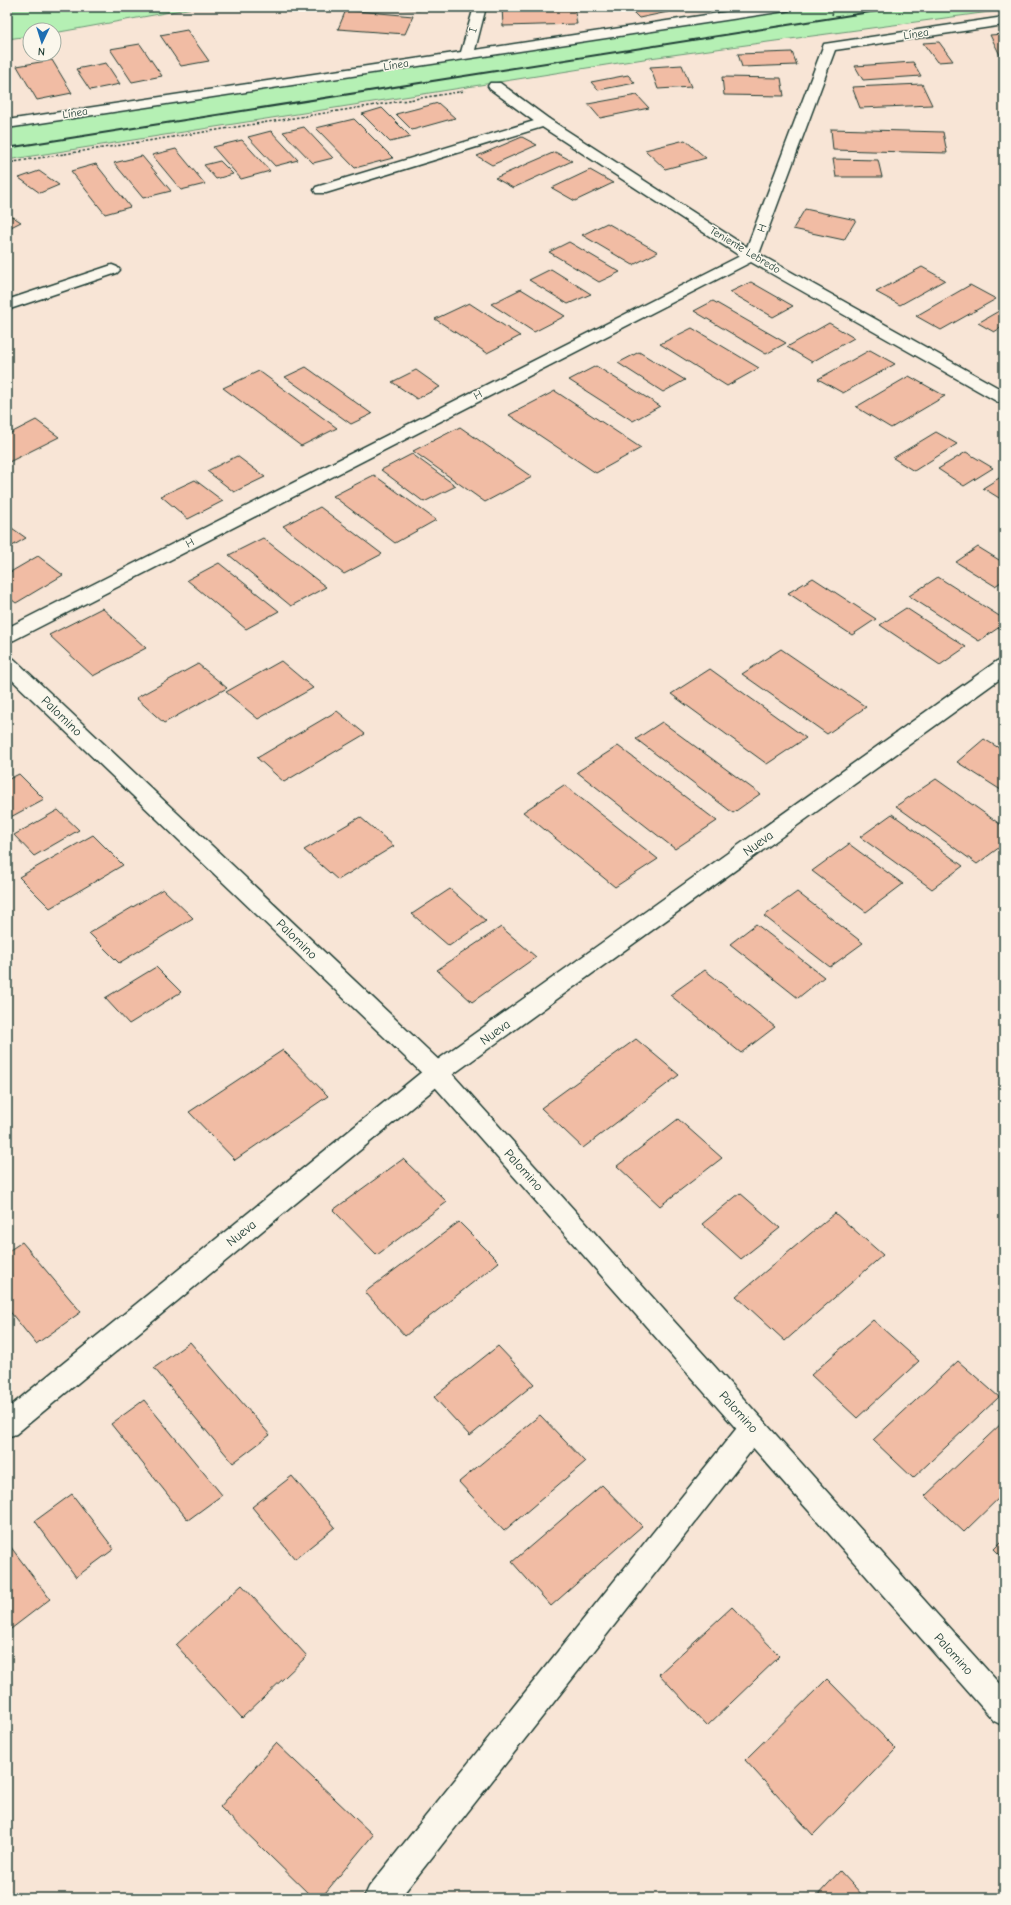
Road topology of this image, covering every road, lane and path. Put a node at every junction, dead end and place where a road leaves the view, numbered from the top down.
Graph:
1 (480, 7) edge
2 (785, 7) edge
3 (1004, 21) edge
4 (829, 47) joint
5 (467, 54) junction
6 (495, 86) joint
7 (544, 122) junction
8 (7, 124) edge
9 (7, 163) edge
10 (321, 190) dead end
11 (751, 256) junction
12 (112, 270) dead end
13 (7, 305) edge
14 (1004, 398) edge
15 (7, 636) edge
16 (7, 664) edge
17 (1004, 666) edge
18 (437, 1073) junction
19 (7, 1425) edge
20 (753, 1428) junction
21 (1004, 1711) edge
22 (380, 1898) edge

1 - 5 street, I
2 - 5 street, Línea
3 - 4 street, Línea
4 - 11 street, H
5 - 8 street, Línea
6 - 7 street, Teniente Lebredo
6 - 9 path
7 - 10 street
7 - 11 street, Teniente Lebredo
11 - 14 street, Teniente Lebredo
11 - 15 street, H
12 - 13 street
16 - 18 street, Palomino
17 - 18 street, Nueva
18 - 19 street, Nueva
18 - 20 street, Palomino
20 - 21 street, Palomino
20 - 22 street

